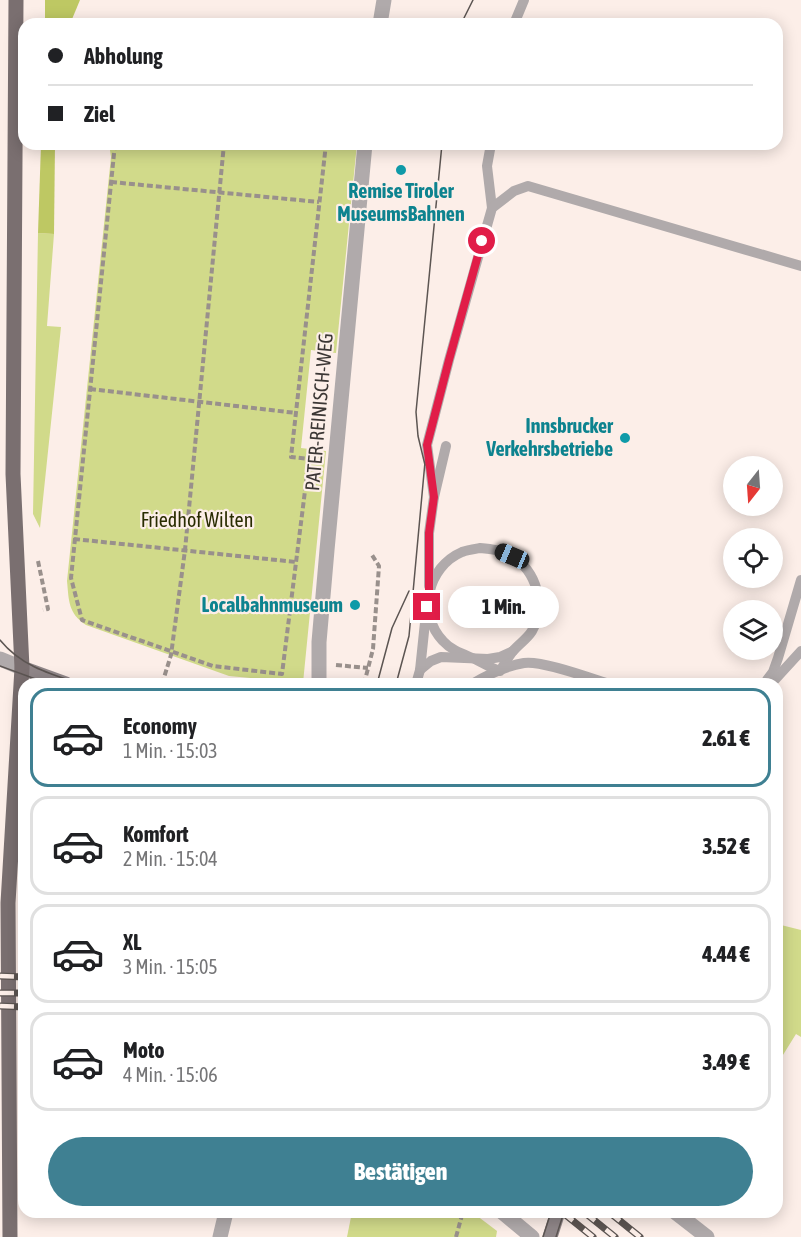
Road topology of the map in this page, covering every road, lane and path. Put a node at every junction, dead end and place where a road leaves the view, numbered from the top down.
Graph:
1 (16, 0) edge
2 (384, 0) edge
3 (524, 0) edge
4 (381, 18) edge
5 (516, 18) edge
6 (114, 150) edge
7 (223, 150) edge
8 (325, 150) edge
9 (364, 150) edge
10 (490, 150) edge
11 (111, 182) junction
12 (219, 192) junction
13 (319, 202) junction
14 (492, 208) junction
15 (801, 266) edge
16 (90, 389) junction
17 (199, 402) junction
18 (296, 412) junction
19 (446, 446) dead end
20 (434, 497) junction
21 (74, 539) junction
22 (185, 550) junction
23 (372, 555) dead end
24 (296, 562) junction
25 (801, 579) edge
26 (429, 591) junction
27 (171, 651) junction
28 (513, 651) junction
29 (801, 651) edge
30 (472, 658) junction
31 (0, 659) edge
32 (342, 666) dead end
33 (22, 668) junction
34 (368, 668) junction
35 (420, 670) junction
36 (500, 671) junction
37 (21, 678) edge
38 (50, 678) edge
39 (164, 678) edge
40 (319, 678) edge
41 (366, 678) edge
42 (418, 678) edge
43 (485, 678) edge
44 (589, 678) edge
45 (768, 678) edge
46 (776, 678) edge
47 (18, 731) edge
48 (4, 1076) edge
49 (225, 1218) edge
50 (459, 1218) edge
51 (509, 1218) edge
52 (556, 1218) edge
53 (683, 1218) edge
54 (10, 1237) edge
55 (220, 1237) edge
56 (456, 1237) edge
57 (532, 1237) edge
58 (550, 1237) edge
59 (707, 1237) edge

1 - 33 main road
2 - 4 street
3 - 5 lane
6 - 11 path
7 - 12 path
8 - 13 path
9 - 40 street, PATER-REINISCH-WEG
10 - 14 lane
11 - 12 path
11 - 16 path
12 - 13 path
12 - 17 path
13 - 18 path
14 - 15 lane
14 - 20 lane
16 - 17 path
16 - 21 path
17 - 18 path
17 - 22 path
18 - 24 path
19 - 20 lane
20 - 26 lane
21 - 22 path
21 - 27 path
22 - 24 path
22 - 27 path
23 - 34 path
24 - 27 path
25 - 45 lane
26 - 28 lane
26 - 30 lane
26 - 35 lane
27 - 39 path
28 - 30 lane
28 - 36 lane
29 - 46 lane
30 - 35 lane
30 - 36 lane
31 - 33 street
32 - 34 path
33 - 37 main road
33 - 38 street
34 - 41 path
35 - 42 lane
36 - 43 lane
36 - 44 lane
47 - 48 main road
48 - 54 main road
49 - 55 street
50 - 56 path
51 - 57 street
52 - 58 street
53 - 59 street

